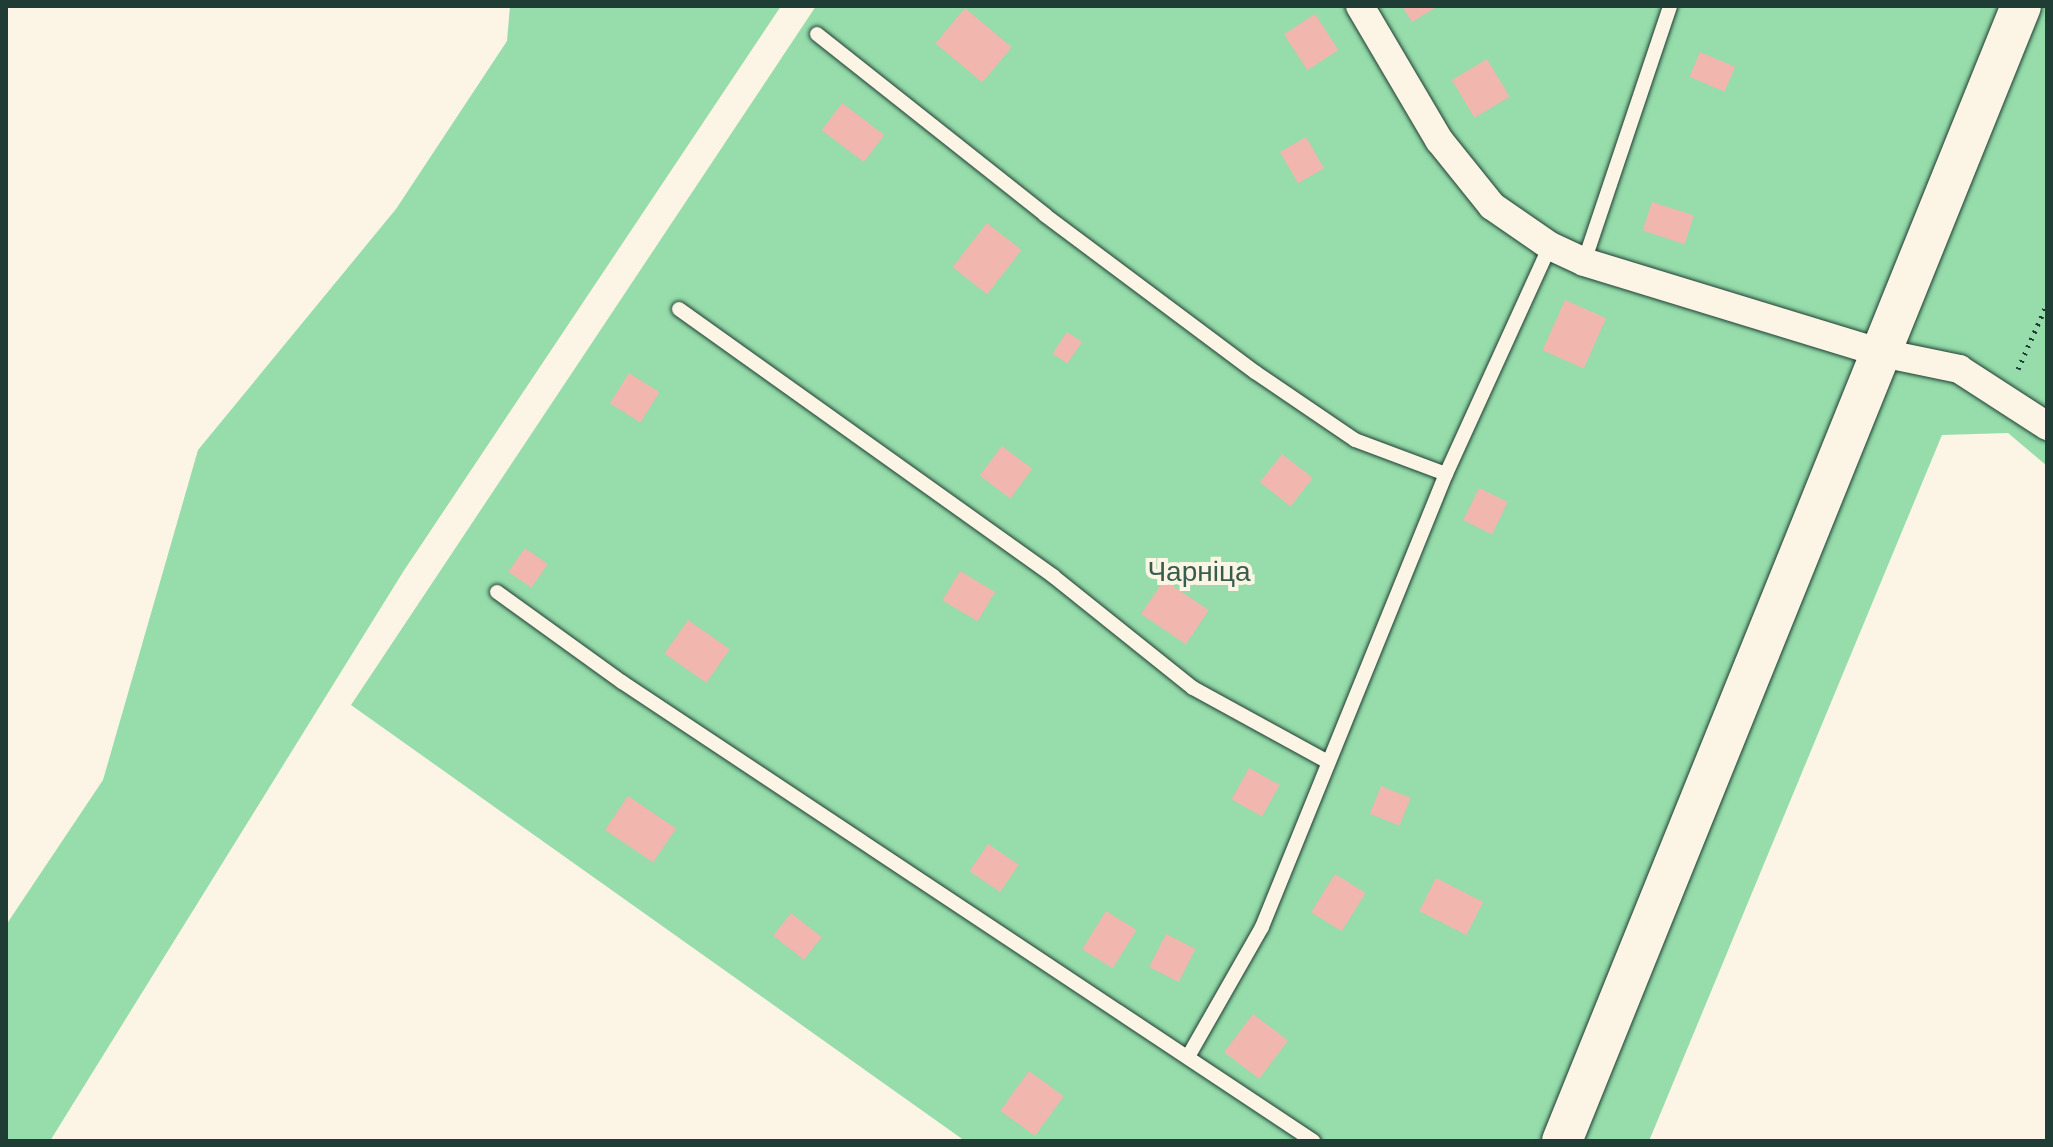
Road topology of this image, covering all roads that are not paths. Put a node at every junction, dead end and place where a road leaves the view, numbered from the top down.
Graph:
1 (1360, 6) edge
2 (1670, 6) edge
3 (2021, 6) edge
4 (817, 34) dead end
5 (1550, 246) junction
6 (1584, 262) junction
7 (679, 309) dead end
8 (1882, 353) junction
9 (2047, 426) edge
10 (1446, 474) junction
11 (497, 592) dead end
12 (1328, 762) junction
13 (1189, 1055) junction
14 (1313, 1141) edge
15 (1562, 1141) edge

1 - 5 street
2 - 6 lane
3 - 8 main road
4 - 10 lane
5 - 6 street
5 - 10 lane
6 - 8 street
7 - 12 lane
8 - 9 street
8 - 15 main road
10 - 12 lane
11 - 13 lane
12 - 13 lane
13 - 14 lane

